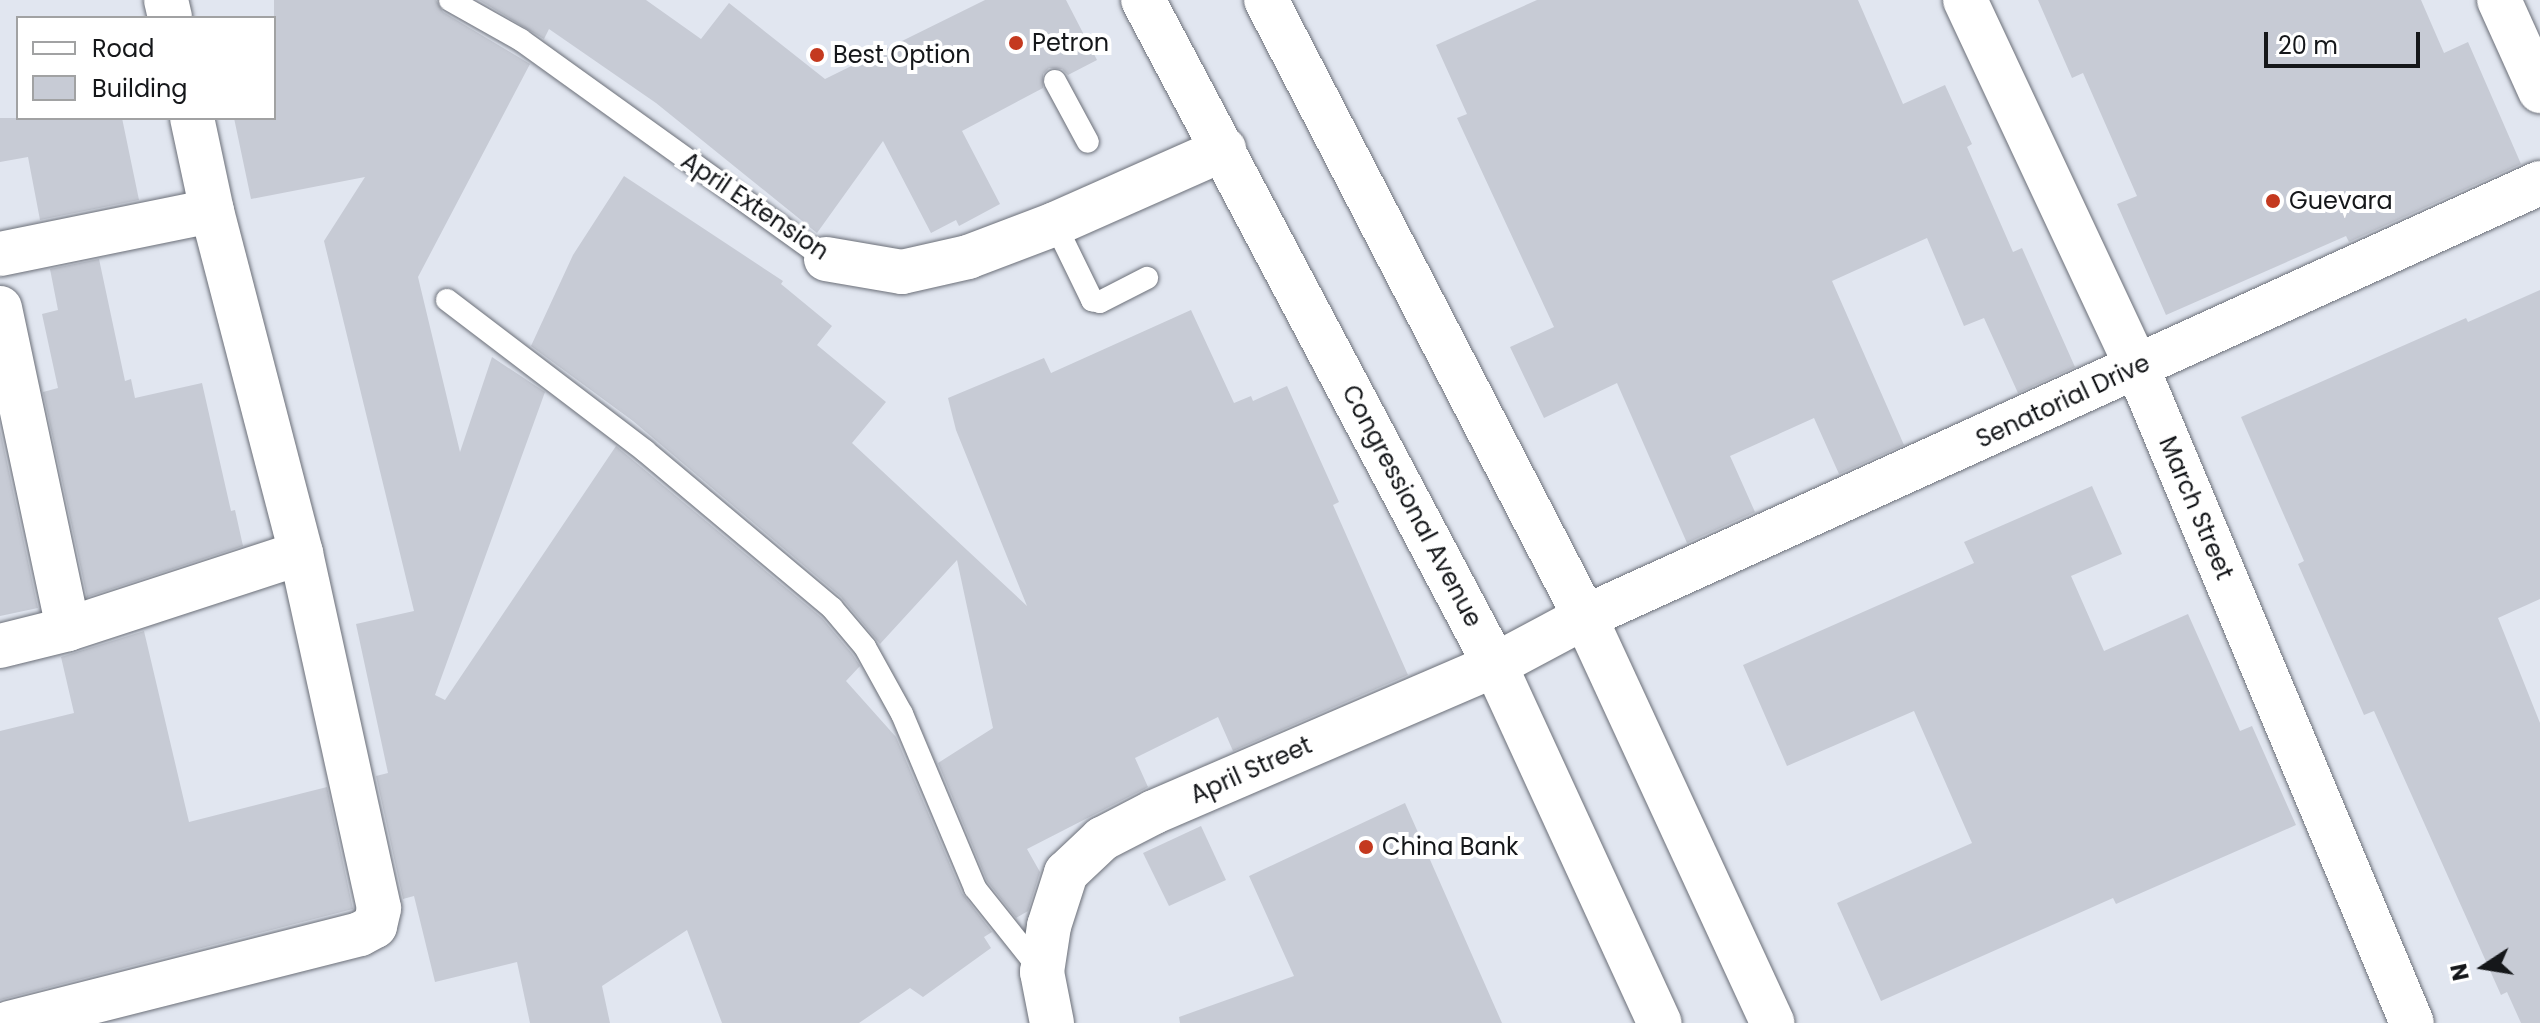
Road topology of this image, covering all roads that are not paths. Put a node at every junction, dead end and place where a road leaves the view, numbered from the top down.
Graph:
1 (450, 0) edge
2 (1143, 0) edge
3 (1266, 0) edge
4 (1965, 0) edge
5 (2499, 0) edge
6 (1055, 81) dead end
7 (2540, 91) edge
8 (192, 120) edge
9 (1088, 142) dead end
10 (1224, 149) junction
11 (2540, 183) edge
12 (212, 211) junction
13 (1055, 224) junction
14 (0, 254) edge
15 (826, 259) joint
16 (1147, 278) dead end
17 (447, 300) dead end
18 (0, 308) edge
19 (2137, 367) junction
20 (301, 553) junction
21 (1585, 617) junction
22 (68, 629) junction
23 (0, 646) edge
24 (1495, 665) junction
25 (1042, 972) junction
26 (9, 1023) edge
27 (1052, 1023) edge
28 (1660, 1023) edge
29 (1773, 1023) edge
30 (2412, 1023) edge

1 - 15 lane, April Extension
2 - 10 street, Congressional Avenue
3 - 21 street
4 - 19 street, March Street
5 - 7 street
6 - 9 lane
8 - 12 street
10 - 13 street, April Extension
10 - 24 street, Congressional Avenue
11 - 19 street, Senatorial Drive
12 - 14 street
12 - 20 street
13 - 15 street, April Extension
13 - 16 lane
17 - 25 lane
18 - 22 street
19 - 21 street, Senatorial Drive
19 - 30 street, March Street
20 - 22 street
20 - 26 street
21 - 24 street, April Street
21 - 29 street
22 - 23 street
24 - 25 street, April Street
24 - 28 street, Congressional Avenue
25 - 27 street, April Street

